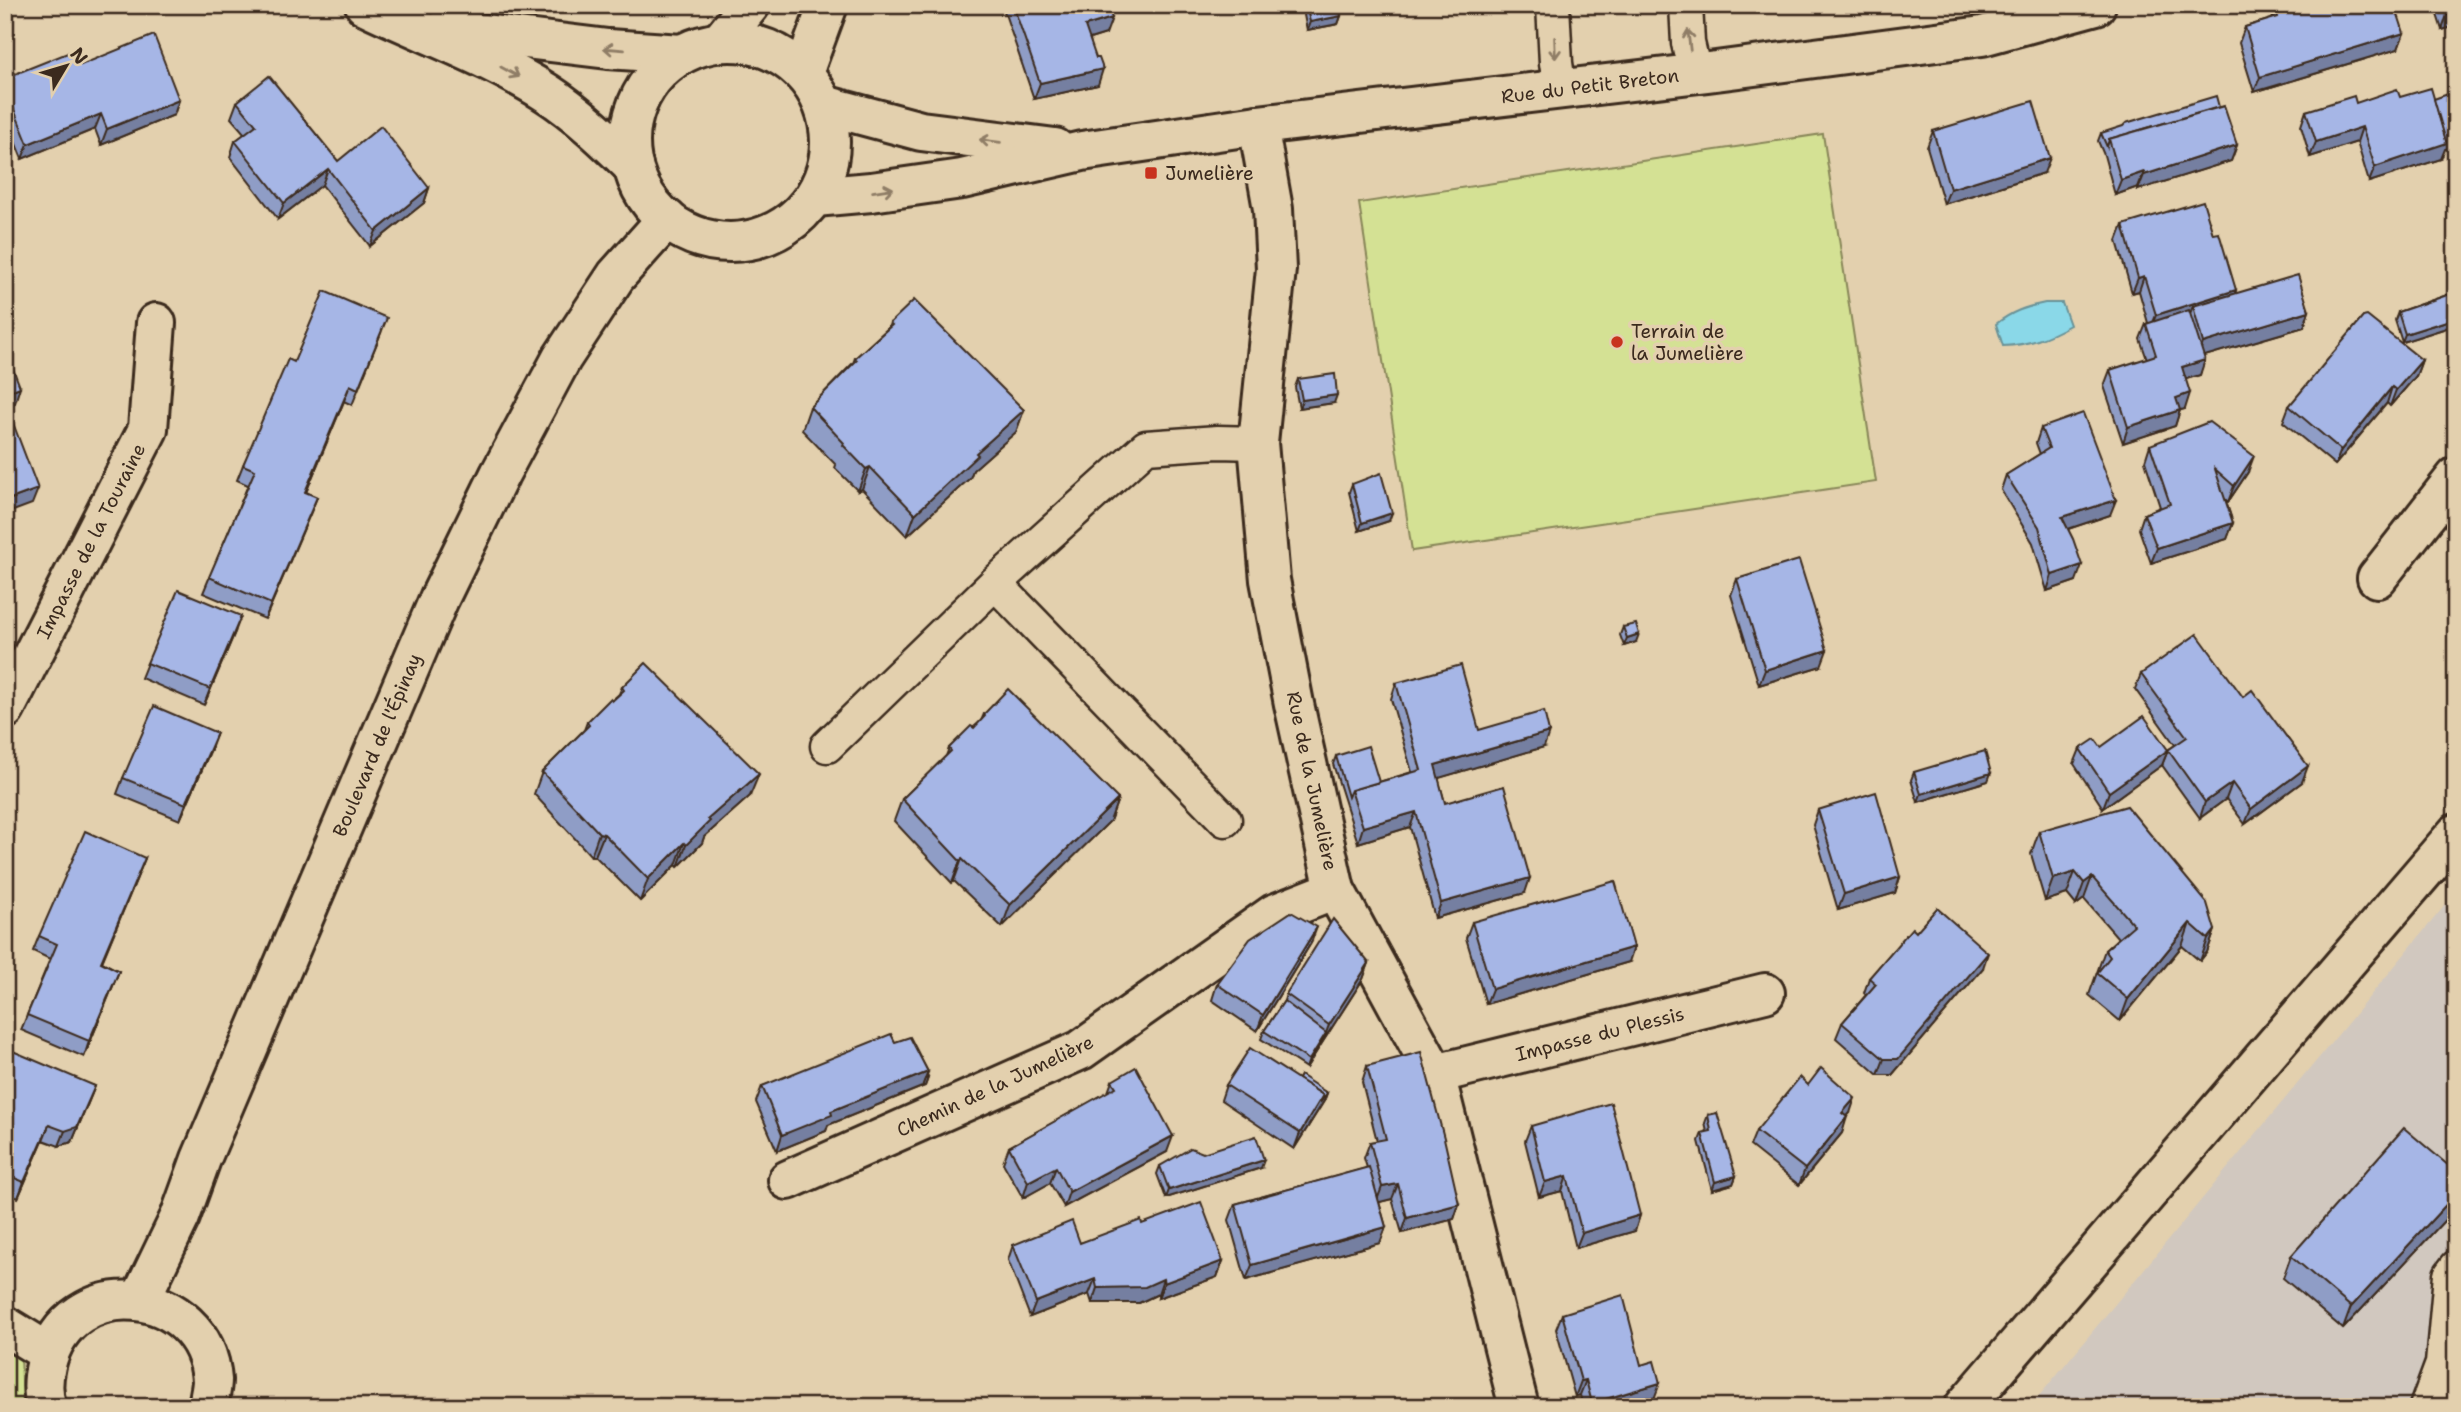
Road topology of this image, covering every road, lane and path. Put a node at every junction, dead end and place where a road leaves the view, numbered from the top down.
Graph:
1 (365, 5) edge
2 (750, 5) edge
3 (828, 5) edge
4 (1553, 5) edge
5 (1686, 5) edge
6 (2096, 5) edge
7 (403, 24) junction
8 (720, 42) junction
9 (682, 54) junction
10 (1695, 73) junction
11 (803, 74) junction
12 (1560, 90) junction
13 (824, 105) junction
14 (1258, 125) junction
15 (1082, 150) junction
16 (633, 166) junction
17 (815, 197) junction
18 (667, 219) junction
19 (156, 323) dead end
20 (1258, 443) junction
21 (2456, 477) edge
22 (2377, 578) dead end
23 (995, 583) junction
24 (5, 709) edge
25 (827, 746) dead end
26 (1225, 820) dead end
27 (2456, 834) edge
28 (1335, 890) junction
29 (1765, 993) dead end
30 (1436, 1074) junction
31 (788, 1180) dead end
32 (2456, 1267) edge
33 (141, 1300) junction
34 (5, 1326) edge
35 (48, 1353) junction
36 (47, 1407) edge
37 (208, 1407) edge
38 (1519, 1407) edge
39 (1964, 1407) edge
40 (2426, 1407) edge

1 - 7 street
2 - 8 street
3 - 11 street
4 -> 12 lane
10 -> 5 lane
6 - 10 street, Rue du Petit Breton
9 -> 7 street
7 -> 16 street
8 - 9 street
8 - 11 street
9 - 16 street
10 - 12 street, Rue du Petit Breton
11 - 13 street
12 - 14 street, Rue du Petit Breton
15 -> 13 street, Rue du Petit Breton
13 - 17 street
14 - 15 street, Rue du Petit Breton
14 - 20 street, Rue de la Jumelière
17 -> 15 street, Rue du Petit Breton
16 - 18 street
17 - 18 street
18 - 33 street, Boulevard de l'Épinay
19 - 24 street, Impasse de la Touraine
20 - 23 lane
20 - 28 street, Rue de la Jumelière
21 - 22 street
23 - 25 lane
23 - 26 lane
27 - 39 street
28 - 30 street, Rue de la Jumelière
28 - 31 street, Chemin de la Jumelière
29 - 30 street, Impasse du Plessis
30 - 38 street, Rue de la Jumelière
32 - 40 lane
33 - 35 street
33 - 37 street
34 - 35 street
35 - 36 street

